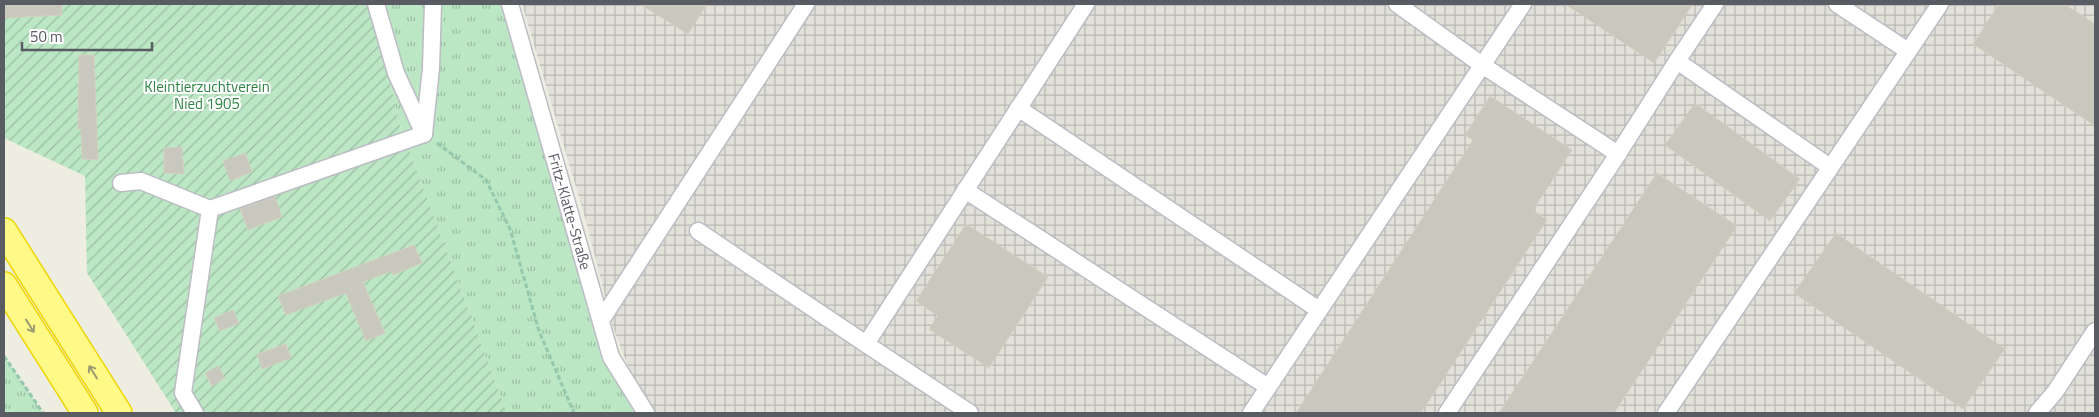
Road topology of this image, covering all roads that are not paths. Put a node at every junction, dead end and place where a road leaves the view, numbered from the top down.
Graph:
1 (376, 4) edge
2 (433, 4) edge
3 (510, 4) edge
4 (806, 4) edge
5 (1086, 4) edge
6 (1398, 4) edge
7 (1523, 4) edge
8 (1715, 4) edge
9 (1837, 4) edge
10 (1940, 4) edge
11 (1908, 51) junction
12 (1677, 60) junction
13 (1482, 65) junction
14 (1018, 108) junction
15 (424, 134) junction
16 (1618, 154) junction
17 (1830, 167) junction
18 (121, 184) dead end
19 (965, 190) junction
20 (210, 209) junction
21 (4, 231) edge
22 (698, 231) dead end
23 (4, 285) edge
24 (1319, 310) junction
25 (602, 319) junction
26 (2095, 331) edge
27 (866, 344) junction
28 (1268, 387) junction
29 (85, 413) edge
30 (119, 413) edge
31 (194, 413) edge
32 (646, 413) edge
33 (970, 413) edge
34 (1250, 413) edge
35 (1447, 413) edge
36 (1666, 413) edge
37 (2038, 413) edge

1 - 15 street
2 - 15 street
3 - 25 street, Fritz-Klatte-Straße
4 - 25 street
5 - 14 street
6 - 13 street
7 - 13 street
8 - 12 street
9 - 11 street
10 - 11 street
11 - 17 street
12 - 16 street
12 - 17 street
13 - 16 street
13 - 24 street
14 - 19 street
14 - 24 street
15 - 20 street
16 - 35 street
17 - 36 street
18 - 20 street
19 - 27 street
19 - 28 street
20 - 31 street
30 -> 21 highway
22 - 27 street
23 -> 29 highway
24 - 28 street
25 - 32 street, Fritz-Klatte-Straße
26 - 37 street
27 - 33 street
28 - 34 street

